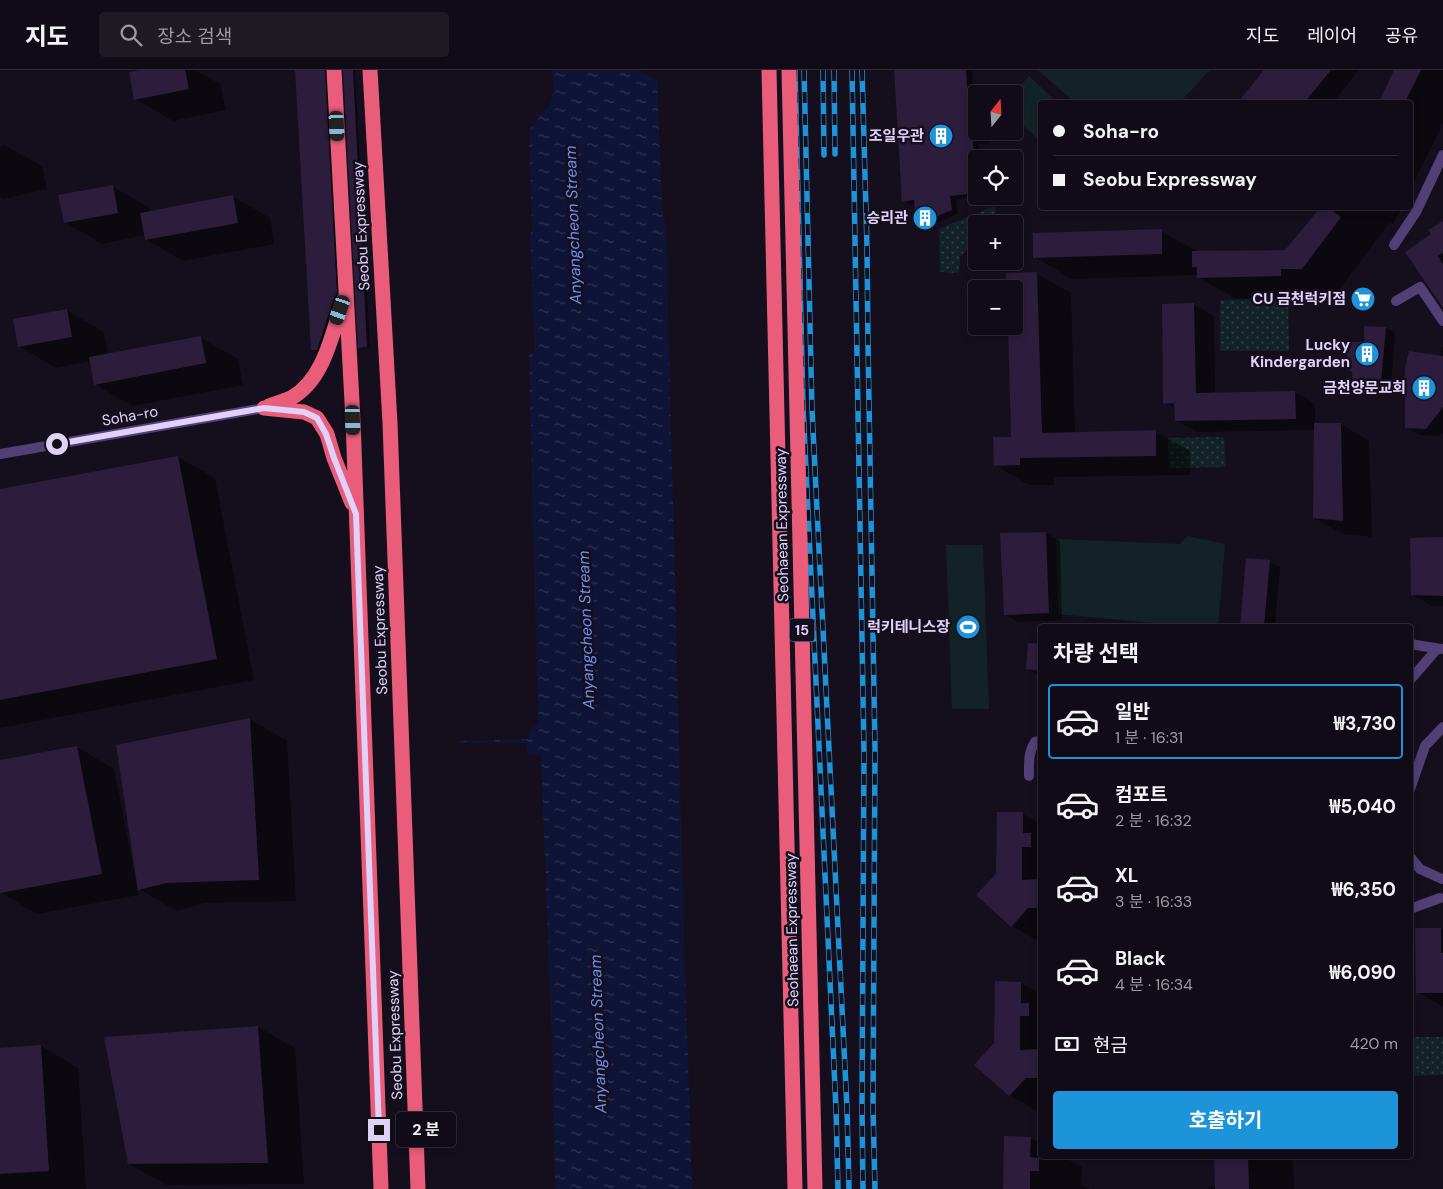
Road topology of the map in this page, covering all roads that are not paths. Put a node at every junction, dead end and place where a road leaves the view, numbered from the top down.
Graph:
1 (334, 70) edge
2 (370, 70) edge
3 (769, 70) edge
4 (790, 70) edge
5 (1443, 155) edge
6 (1394, 245) dead end
7 (346, 292) junction
8 (1396, 301) dead end
9 (1443, 321) edge
10 (264, 408) junction
11 (0, 454) edge
12 (356, 514) junction
13 (1413, 644) edge
14 (1440, 649) edge
15 (1413, 677) edge
16 (1443, 727) edge
17 (1038, 741) edge
18 (1029, 776) dead end
19 (1413, 780) edge
20 (1413, 861) edge
21 (1443, 879) edge
22 (1442, 900) edge
23 (1413, 908) edge
24 (381, 1189) edge
25 (418, 1189) edge
26 (795, 1189) edge
27 (815, 1189) edge

1 - 7 highway, Seobu Expressway
2 - 25 highway, Seobu Expressway
3 - 26 highway, Seohaean Expressway / 15, bridge
4 - 27 highway, Seohaean Expressway / 15, bridge
5 - 6 street
7 - 10 highway
7 - 12 highway, Seobu Expressway
8 - 9 street
10 - 11 street, Soha-ro
10 - 12 highway
12 - 24 highway, Seobu Expressway
13 - 14 street
14 - 15 street
16 - 19 street
17 - 18 street
20 - 21 street
21 - 22 street
22 - 23 street

